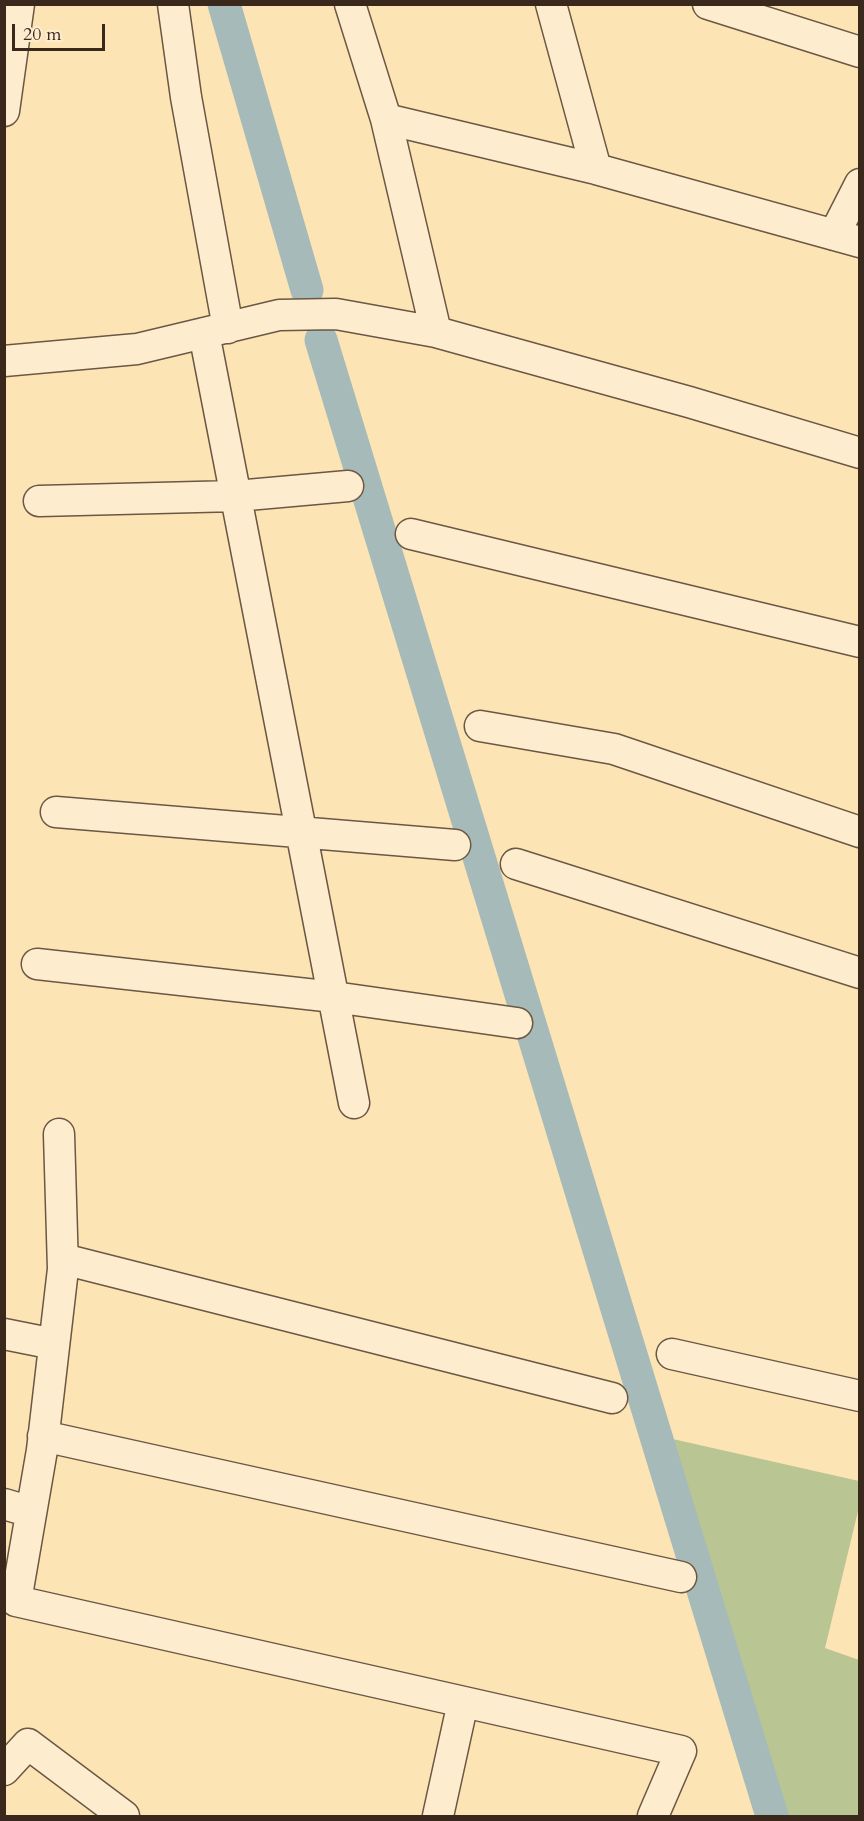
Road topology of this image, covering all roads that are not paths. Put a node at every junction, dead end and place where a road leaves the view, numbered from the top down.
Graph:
1 (173, 4) edge
2 (350, 4) edge
3 (551, 4) edge
4 (708, 4) edge
5 (13, 11) edge
6 (860, 52) edge
7 (4, 111) edge
8 (386, 119) junction
9 (596, 169) junction
10 (860, 184) edge
11 (847, 239) edge
12 (216, 330) junction
13 (436, 332) junction
14 (4, 361) edge
15 (860, 453) edge
16 (348, 486) dead end
17 (236, 496) junction
18 (39, 501) dead end
19 (411, 534) dead end
20 (860, 642) edge
21 (480, 726) dead end
22 (56, 812) dead end
23 (860, 832) edge
24 (301, 833) junction
25 (455, 845) dead end
26 (516, 864) dead end
27 (37, 964) dead end
28 (860, 973) edge
29 (334, 997) junction
30 (517, 1023) dead end
31 (354, 1103) dead end
32 (59, 1134) dead end
33 (63, 1259) junction
34 (4, 1334) edge
35 (54, 1344) junction
36 (672, 1354) dead end
37 (860, 1396) edge
38 (612, 1398) dead end
39 (43, 1436) junction
40 (18, 1508) edge
41 (681, 1577) dead end
42 (463, 1702) junction
43 (4, 1770) edge
44 (124, 1816) edge
45 (438, 1816) edge
46 (653, 1816) edge

1 - 12 street
2 - 8 street
3 - 9 street
4 - 6 street
5 - 7 street
8 - 9 street
8 - 13 street
9 - 11 street
10 - 11 street
12 - 13 street
12 - 14 street
12 - 17 street
13 - 15 street
16 - 17 street
17 - 18 street
17 - 24 street
19 - 20 street
21 - 23 street
22 - 24 street
24 - 25 street
24 - 29 street
26 - 28 street
27 - 29 street
29 - 30 street
29 - 31 street
32 - 33 street
33 - 35 street
33 - 38 street
34 - 35 street
35 - 39 street
36 - 37 street
39 - 40 street
39 - 41 street
40 - 42 street
42 - 45 street
42 - 46 street
43 - 44 street

